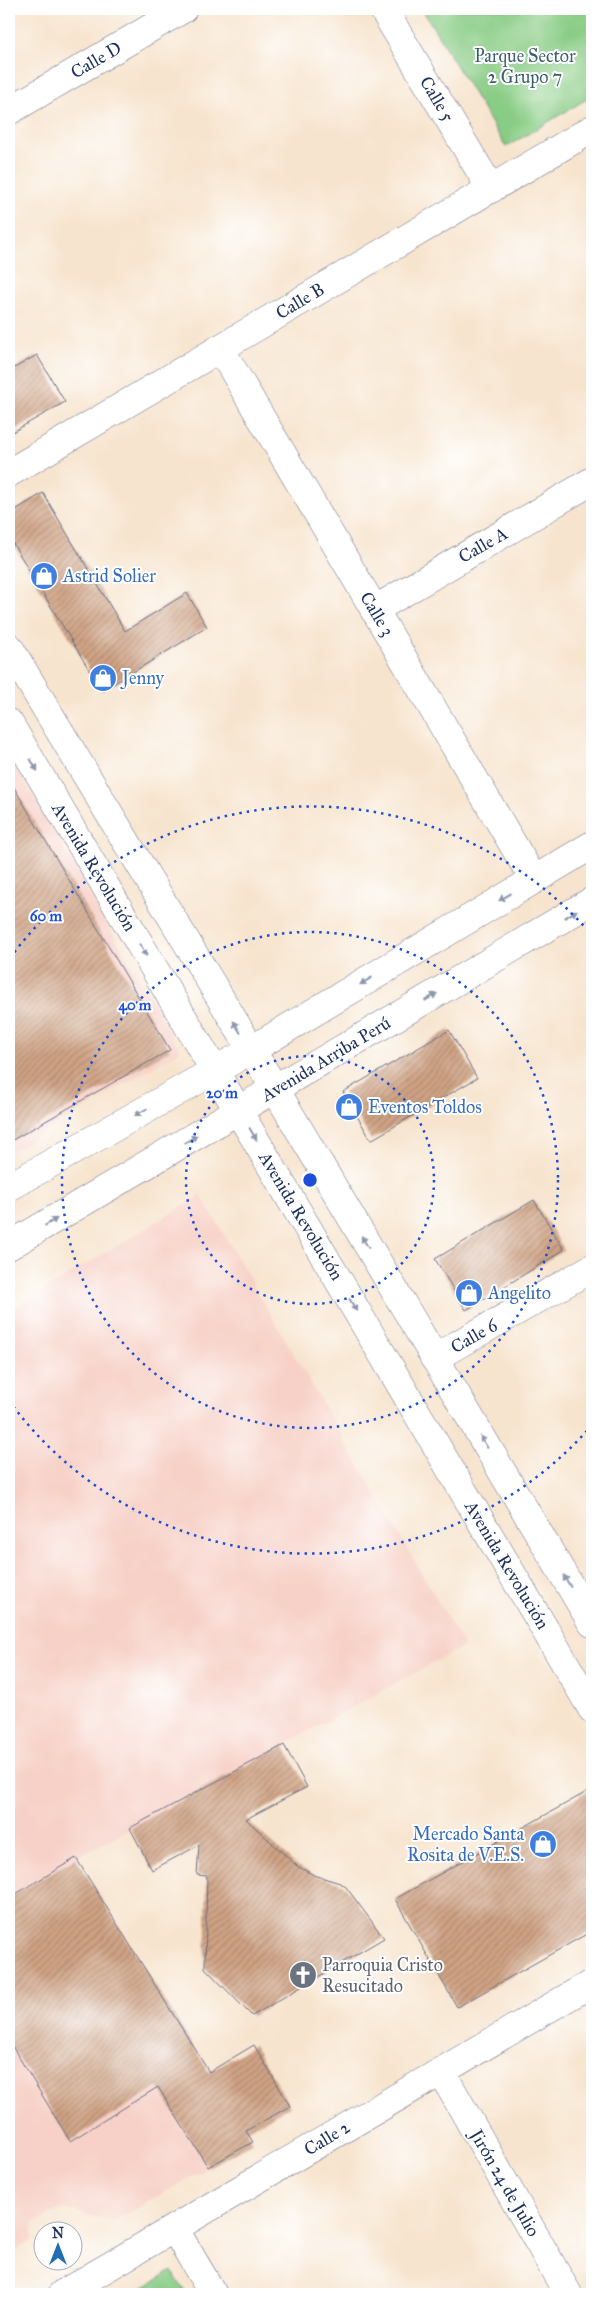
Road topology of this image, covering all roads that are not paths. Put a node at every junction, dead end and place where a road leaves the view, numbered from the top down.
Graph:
1 (183, 9) edge
2 (383, 9) edge
3 (9, 111) edge
4 (592, 129) edge
5 (491, 189) junction
6 (220, 348) junction
7 (9, 473) edge
8 (592, 481) edge
9 (374, 610) junction
10 (9, 647) edge
11 (9, 723) edge
12 (592, 845) edge
13 (534, 880) junction
14 (592, 902) edge
15 (251, 1050) junction
16 (214, 1071) junction
17 (275, 1089) junction
18 (239, 1110) junction
19 (9, 1187) edge
20 (9, 1246) edge
21 (592, 1268) edge
22 (434, 1358) junction
23 (592, 1623) edge
24 (592, 1710) edge
25 (592, 1983) edge
26 (441, 2071) junction
27 (174, 2228) junction
28 (62, 2294) edge
29 (213, 2294) edge
30 (568, 2294) edge

1 - 3 street, Calle D
2 - 5 street, Calle 5
4 - 5 street, Calle B
5 - 6 street, Calle B
6 - 7 street, Calle B
6 - 9 street, Calle 3
8 - 9 street, Calle A
9 - 13 street, Calle 3
15 -> 10 street
11 -> 16 street, Avenida Revolución
12 - 13 street
13 -> 15 street
17 -> 14 street, Avenida Arriba Perú
15 - 16 street
15 - 17 street
16 - 18 street, Avenida Revolución
16 -> 19 street
17 - 18 street, Avenida Arriba Perú
22 -> 17 street
20 -> 18 street, Avenida Arriba Perú
18 -> 24 street, Avenida Revolución
21 - 22 street, Calle 6
23 -> 22 street
25 - 26 street, Calle 2
26 - 27 street, Calle 2
26 - 30 street, Jirón 24 de Julio
27 - 28 street, Calle 2
27 - 29 street

